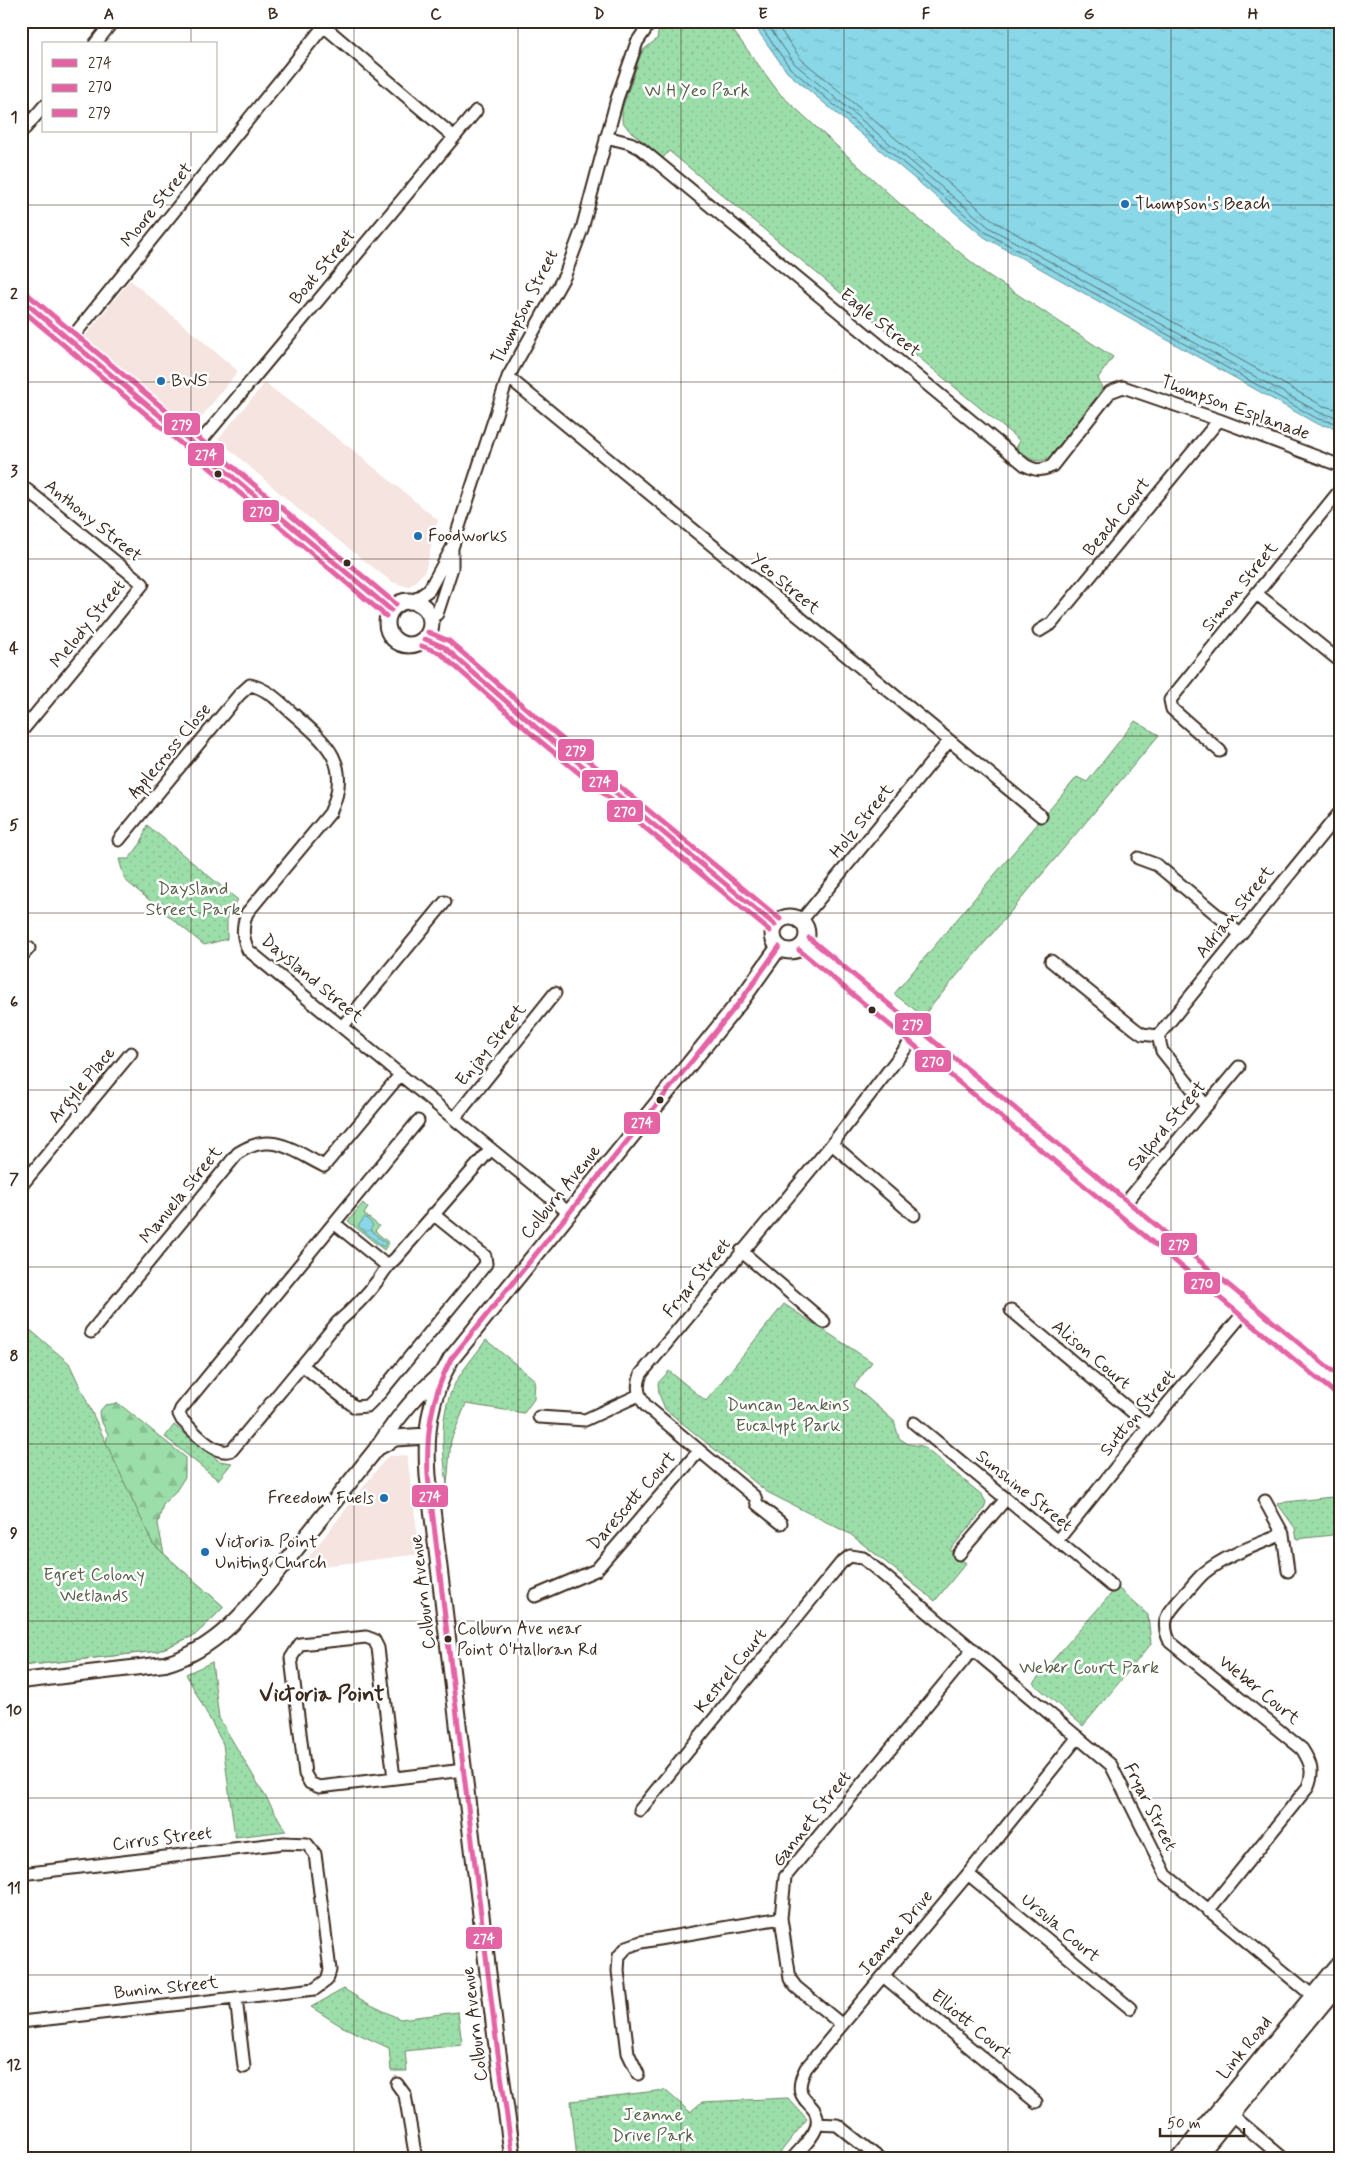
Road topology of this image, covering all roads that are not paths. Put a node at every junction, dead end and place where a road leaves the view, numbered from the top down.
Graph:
1 (113, 21) edge
2 (323, 23) edge
3 (648, 26) dead end
4 (97, 42) edge
5 (42, 108) edge
6 (476, 111) dead end
7 (21, 133) edge
8 (453, 136) junction
9 (606, 137) junction
10 (21, 299) edge
11 (70, 340) junction
12 (508, 377) junction
13 (1117, 388) joint
14 (1219, 420) junction
15 (198, 446) junction
16 (1341, 466) edge
17 (21, 485) edge
18 (1341, 489) edge
19 (452, 548) junction
20 (143, 584) joint
21 (1257, 594) junction
22 (412, 602) junction
23 (391, 610) junction
24 (430, 617) junction
25 (1039, 631) dead end
26 (425, 639) junction
27 (1341, 662) edge
28 (250, 685) joint
29 (21, 732) edge
30 (949, 741) junction
31 (1220, 751) dead end
32 (1341, 812) edge
33 (1041, 816) dead end
34 (119, 840) dead end
35 (1138, 858) dead end
36 (445, 902) dead end
37 (801, 921) junction
38 (775, 925) junction
39 (1240, 934) junction
40 (804, 944) junction
41 (779, 947) junction
42 (1051, 961) dead end
43 (555, 993) dead end
44 (342, 1027) junction
45 (915, 1036) junction
46 (1158, 1036) junction
47 (131, 1053) dead end
48 (1239, 1067) dead end
49 (400, 1075) junction
50 (1206, 1106) junction
51 (454, 1119) junction
52 (418, 1121) dead end
53 (832, 1144) junction
54 (490, 1149) junction
55 (21, 1186) edge
56 (1122, 1207) junction
57 (569, 1213) junction
58 (433, 1214) junction
59 (914, 1215) dead end
60 (334, 1223) junction
61 (742, 1251) junction
62 (386, 1265) junction
63 (1247, 1309) junction
64 (1011, 1310) dead end
65 (824, 1322) dead end
66 (91, 1332) dead end
67 (302, 1365) junction
68 (443, 1372) junction
69 (1341, 1388) edge
70 (639, 1395) junction
71 (539, 1417) dead end
72 (914, 1423) dead end
73 (1149, 1426) junction
74 (426, 1436) junction
75 (378, 1447) junction
76 (699, 1450) junction
77 (1005, 1500) junction
78 (1265, 1501) dead end
79 (781, 1524) dead end
80 (1283, 1534) junction
81 (1057, 1540) junction
82 (959, 1554) dead end
83 (850, 1556) joint
84 (1288, 1571) dead end
85 (1112, 1586) dead end
86 (535, 1596) dead end
87 (973, 1649) junction
88 (21, 1681) edge
89 (1078, 1737) junction
90 (464, 1770) junction
91 (394, 1778) junction
92 (640, 1810) dead end
93 (21, 1874) edge
94 (968, 1874) junction
95 (1208, 1911) junction
96 (781, 1918) junction
97 (1341, 1961) edge
98 (883, 1976) junction
99 (1341, 1982) edge
100 (315, 1989) joint
101 (236, 1998) junction
102 (1317, 2000) junction
103 (1130, 2008) dead end
104 (21, 2022) edge
105 (841, 2024) junction
106 (244, 2067) dead end
107 (638, 2074) dead end
108 (397, 2084) dead end
109 (1036, 2102) dead end
110 (505, 2108) junction
111 (1227, 2111) junction
112 (817, 2124) junction
113 (416, 2159) edge
114 (506, 2159) edge
115 (513, 2159) edge
116 (792, 2159) edge
117 (880, 2159) edge
118 (1178, 2159) edge
119 (1196, 2159) edge
120 (1284, 2159) edge

1 - 4 street
2 - 8 street
2 - 11 street, Moore Street
3 - 9 street, Thompson Street
5 - 7 street
6 - 8 street, Boat Street
8 - 15 street, Boat Street
9 - 12 street, Thompson Street
9 - 13 street, Eagle Street
10 - 11 main road
11 - 15 main road
12 - 19 street, Thompson Street
12 - 30 street, Yeo Street
13 - 14 street, Thompson Esplanade
14 - 16 street, Thompson Esplanade
14 - 25 street, Beach Court
15 - 23 main road
17 - 20 street, Anthony Street
18 - 21 street, Simon Street
19 - 22 street, Thompson Street
19 - 24 street, Thompson Street
20 - 29 street, Melody Street
21 - 27 street
21 - 31 street, Simon Street
22 - 23 main road
22 - 24 main road
23 - 26 main road
24 - 26 main road
26 - 38 main road
28 - 34 street, Applecross Close
28 - 44 street, Daysland Street
30 - 33 street, Yeo Street
30 - 37 street, Holz Street
32 - 39 street, Adrian Street
35 - 39 street
36 - 44 street
37 - 38 main road
37 - 40 main road
38 - 41 main road
39 - 46 street, Adrian Street
40 - 41 main road
40 - 45 street
41 - 57 main road, Colburn Avenue
42 - 46 street
43 - 51 street, Enjay Street
44 - 49 street, Daysland Street
45 - 53 street, Fryar Street
45 - 56 street
46 - 50 street
47 - 55 street, Argyle Place
48 - 50 street, Salford Street
49 - 51 street, Daysland Street
49 - 66 street, Manuela Street
50 - 56 street, Salford Street
51 - 54 street, Daysland Street
52 - 60 street
53 - 59 street
53 - 61 street, Fryar Street
54 - 57 street, Daysland Street
54 - 58 street
56 - 63 street
57 - 68 main road, Colburn Avenue
58 - 62 street
58 - 67 street
60 - 62 street
60 - 67 street
61 - 65 street
61 - 70 street, Fryar Street
62 - 67 street
63 - 69 street
63 - 73 street, Sutton Street
64 - 73 street, Alison Court
68 - 74 main road, Colburn Avenue
68 - 75 street
70 - 71 street
70 - 76 street
72 - 77 street, Sunshine Street
73 - 81 street, Sutton Street
74 - 75 main road
74 - 90 main road, Colburn Avenue
75 - 88 street
76 - 79 street
76 - 86 street, Darescott Court
77 - 81 street, Sunshine Street
77 - 82 street
78 - 80 street
80 - 84 street
80 - 95 street, Weber Court
81 - 85 street, Sunshine Street
83 - 87 street, Fryar Street
83 - 92 street, Kestrel Court
87 - 89 street, Fryar Street
87 - 96 street, Gannet Street
89 - 94 street, Jeanne Drive
89 - 95 street, Fryar Street
90 - 91 street
90 - 110 main road, Colburn Avenue
91 - 91 street
93 - 100 street, Cirrus Street
94 - 98 street, Jeanne Drive
94 - 103 street, Ursula Court
95 - 102 street, Fryar Street
96 - 105 street, Gannet Street
96 - 107 street
97 - 102 street, Link Road
98 - 105 street, Jeanne Drive
98 - 109 street, Elliott Court
99 - 102 street, Link Road
100 - 101 street, Bunin Street
101 - 104 street, Bunin Street
101 - 106 street
102 - 111 street, Link Road
105 - 112 street, Jeanne Drive
108 - 113 street
110 - 114 main road, Colburn Avenue
110 - 115 main road, Colburn Avenue
111 - 118 street, Link Road
111 - 119 street, Link Road
111 - 120 street
112 - 116 street
112 - 117 street

